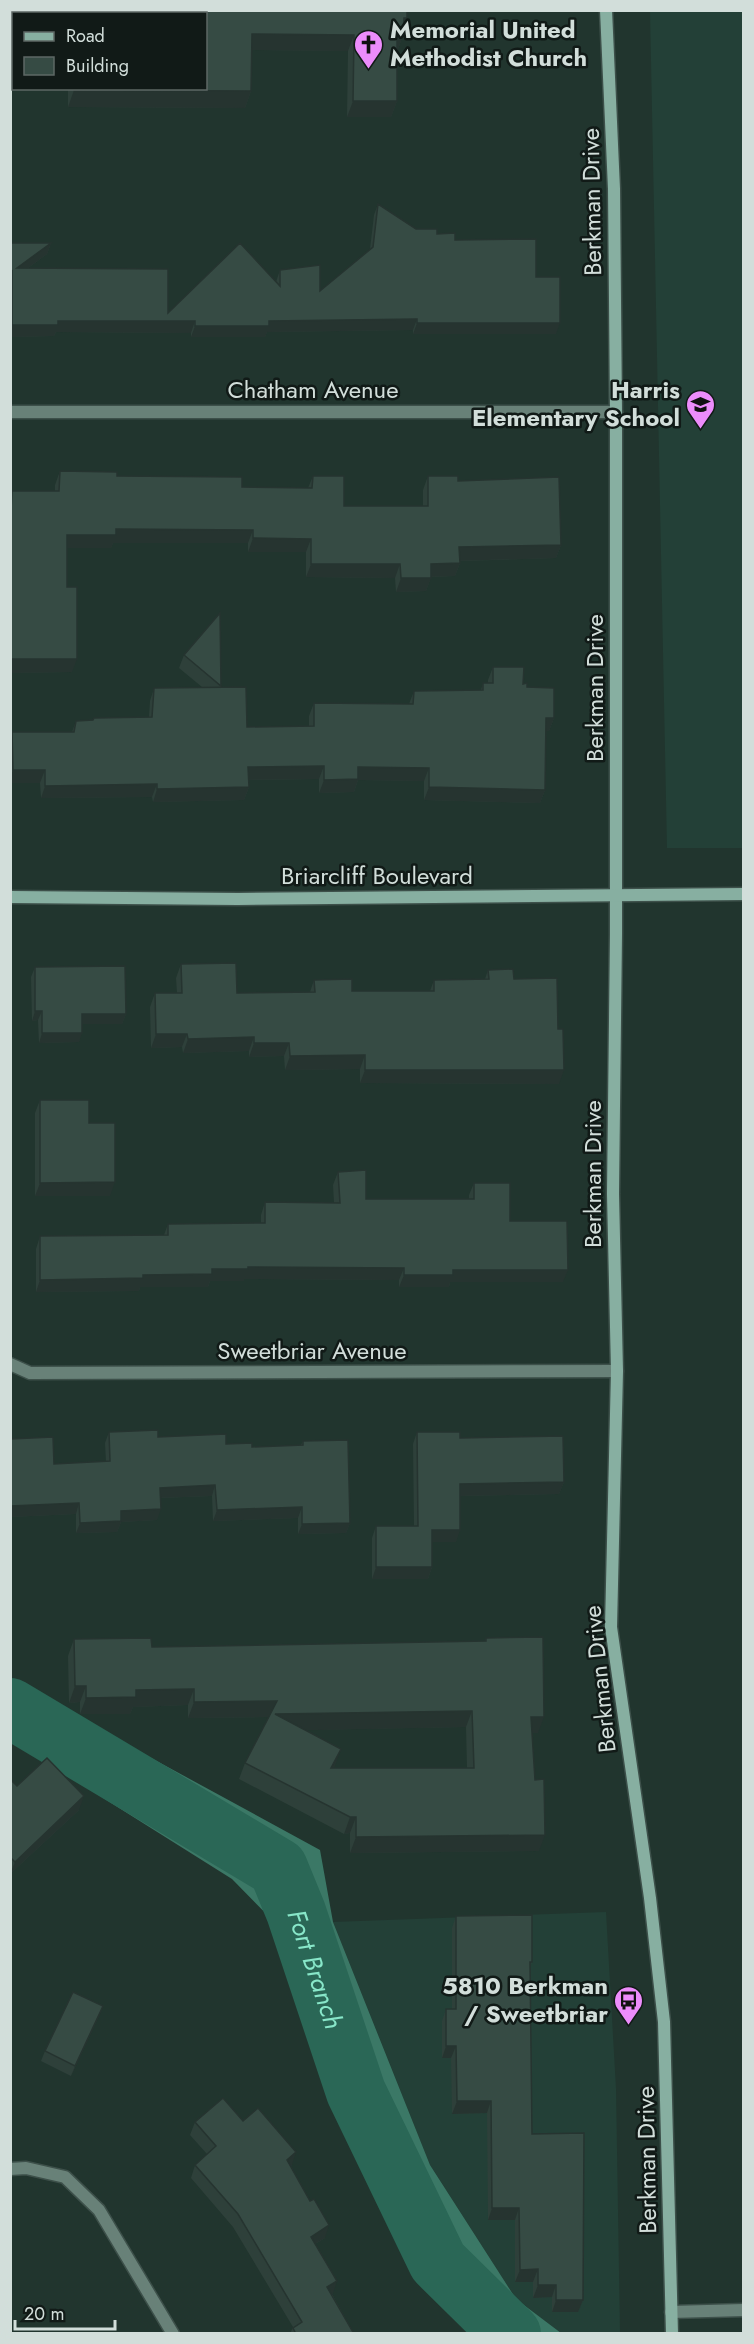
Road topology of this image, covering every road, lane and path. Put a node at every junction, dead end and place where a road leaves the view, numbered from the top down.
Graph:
1 (606, 10) edge
2 (10, 412) edge
3 (616, 412) junction
4 (744, 894) edge
5 (615, 896) junction
6 (10, 897) edge
7 (10, 1364) edge
8 (617, 1371) junction
9 (10, 2169) edge
10 (744, 2310) edge
11 (671, 2312) junction
12 (172, 2334) edge
13 (672, 2334) edge

1 - 3 street, Berkman Drive
2 - 3 street, Chatham Avenue
3 - 5 street, Berkman Drive
4 - 5 street, Briarcliff Boulevard
5 - 6 street, Briarcliff Boulevard
5 - 8 street, Berkman Drive
7 - 8 street, Sweetbriar Avenue
8 - 11 street, Berkman Drive
9 - 12 street
10 - 11 street
11 - 13 street, Berkman Drive

